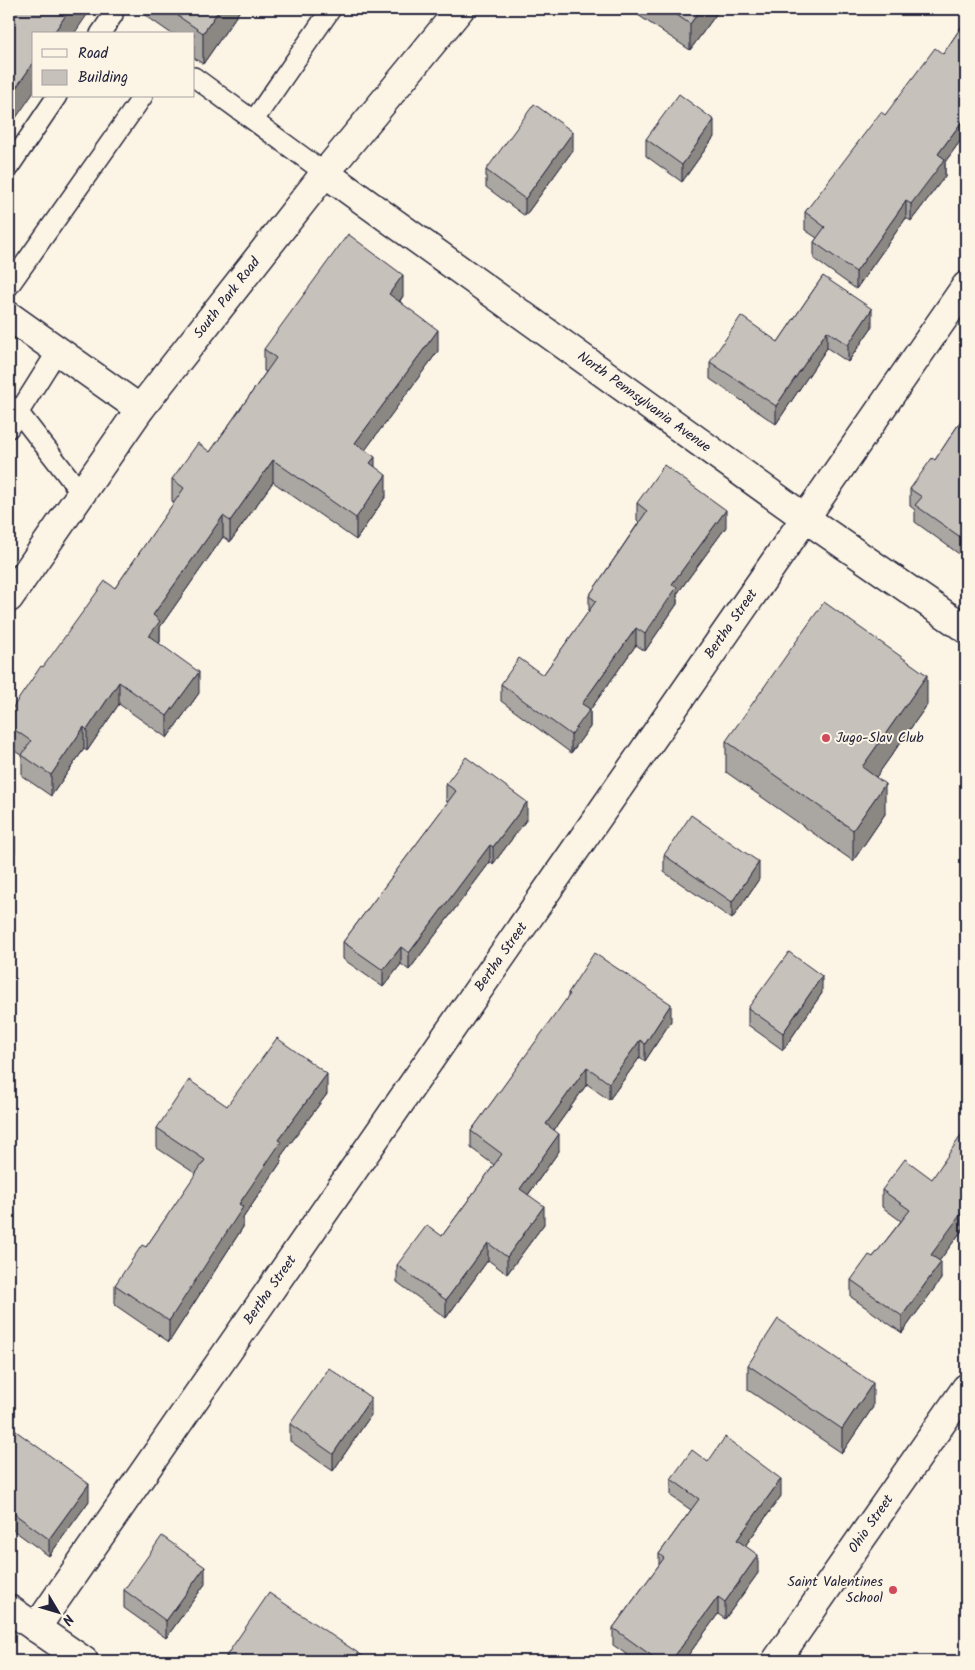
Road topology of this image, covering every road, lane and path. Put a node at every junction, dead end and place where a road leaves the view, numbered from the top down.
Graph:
1 (331, 9) edge
2 (460, 9) edge
3 (113, 15) dead end
4 (101, 32) edge
5 (195, 77) edge
6 (56, 98) edge
7 (142, 98) edge
8 (254, 120) junction
9 (9, 167) edge
10 (325, 173) junction
11 (9, 286) edge
12 (966, 286) edge
13 (9, 316) edge
14 (58, 350) junction
15 (140, 409) junction
16 (12, 415) edge
17 (81, 493) junction
18 (805, 518) junction
19 (9, 598) edge
20 (966, 629) edge
21 (966, 1388) edge
22 (9, 1609) edge
23 (36, 1628) junction
24 (84, 1661) edge
25 (776, 1661) edge

1 - 8 lane
2 - 10 street, South Park Road
3 - 4 lane
5 - 8 lane
6 - 9 lane
7 - 11 lane
8 - 10 lane
10 - 15 street, South Park Road
10 - 18 street, North Pennsylvania Avenue
12 - 18 street, Bertha Street
13 - 14 street
14 - 15 street
14 - 16 lane
15 - 17 street, South Park Road
16 - 17 lane
17 - 19 street, South Park Road
18 - 20 street, North Pennsylvania Avenue
18 - 23 street, Bertha Street
21 - 25 street, Ohio Street
22 - 23 street
23 - 24 street

